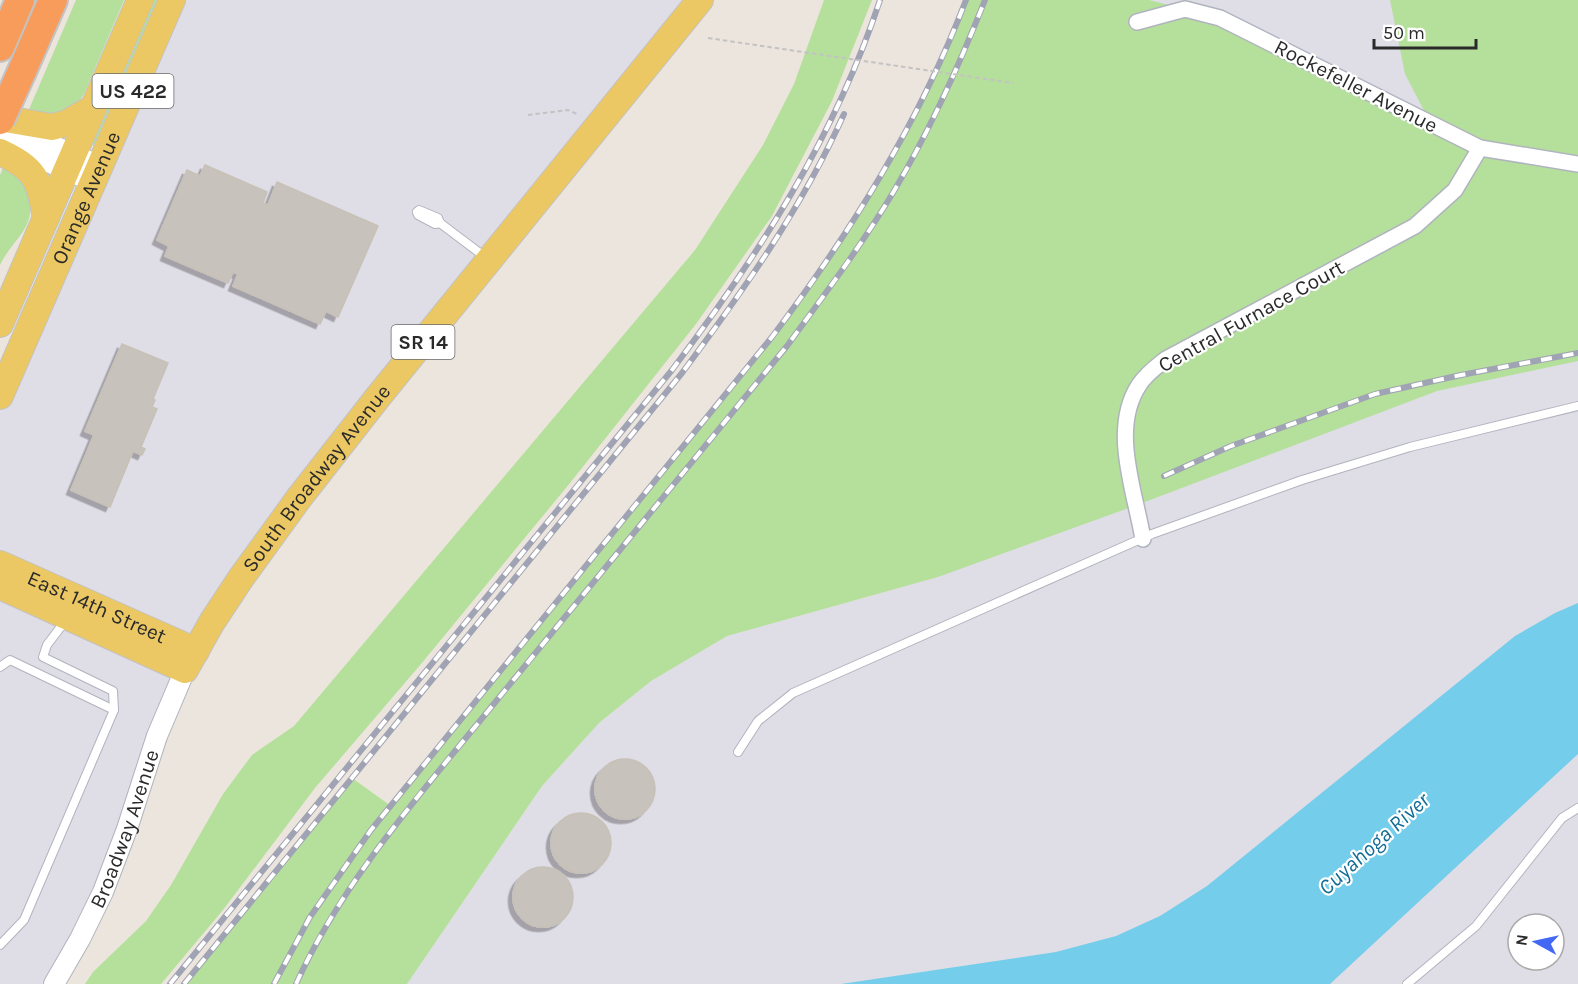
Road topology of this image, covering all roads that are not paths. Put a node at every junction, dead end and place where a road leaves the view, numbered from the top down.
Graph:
1 (20, 0) edge
2 (53, 0) edge
3 (140, 0) edge
4 (172, 0) edge
5 (700, 0) edge
6 (1137, 22) dead end
7 (0, 47) edge
8 (93, 108) junction
9 (0, 121) edge
10 (0, 141) edge
11 (1480, 148) junction
12 (0, 152) edge
13 (70, 162) junction
14 (1578, 164) edge
15 (97, 174) junction
16 (46, 218) junction
17 (440, 223) dead end
18 (489, 260) junction
19 (0, 324) edge
20 (0, 396) edge
21 (1578, 406) edge
22 (1143, 538) junction
23 (0, 564) edge
24 (0, 586) edge
25 (68, 617) junction
26 (190, 660) junction
27 (0, 667) edge
28 (114, 710) junction
29 (738, 752) dead end
30 (1578, 808) edge
31 (0, 945) edge
32 (54, 984) edge
33 (1407, 984) edge

1 - 7 highway
2 - 9 highway, bridge
3 - 8 main road, Orange Avenue / US 422
4 - 15 main road, Orange Avenue / US 422
5 - 18 main road, South Broadway Avenue / SR 14
6 - 11 street, Rockefeller Avenue
8 - 9 main road
8 - 13 main road, Orange Avenue / US 422
9 - 13 street
10 - 13 street
11 - 14 street, Rockefeller Avenue
11 - 22 street, Central Furnace Court
12 - 16 main road
13 - 15 street
13 - 16 main road, Orange Avenue / US 422
15 - 20 main road, Orange Avenue / US 422
16 - 19 main road, Orange Avenue / US 422
17 - 18 lane
18 - 26 main road, South Broadway Avenue / SR 14
21 - 22 lane
22 - 29 lane
23 - 26 main road, East 14th Street
24 - 25 main road, East 14th Street
25 - 26 main road, East 14th Street
25 - 28 lane
26 - 32 street, Broadway Avenue
27 - 28 lane
28 - 31 lane
30 - 33 lane

